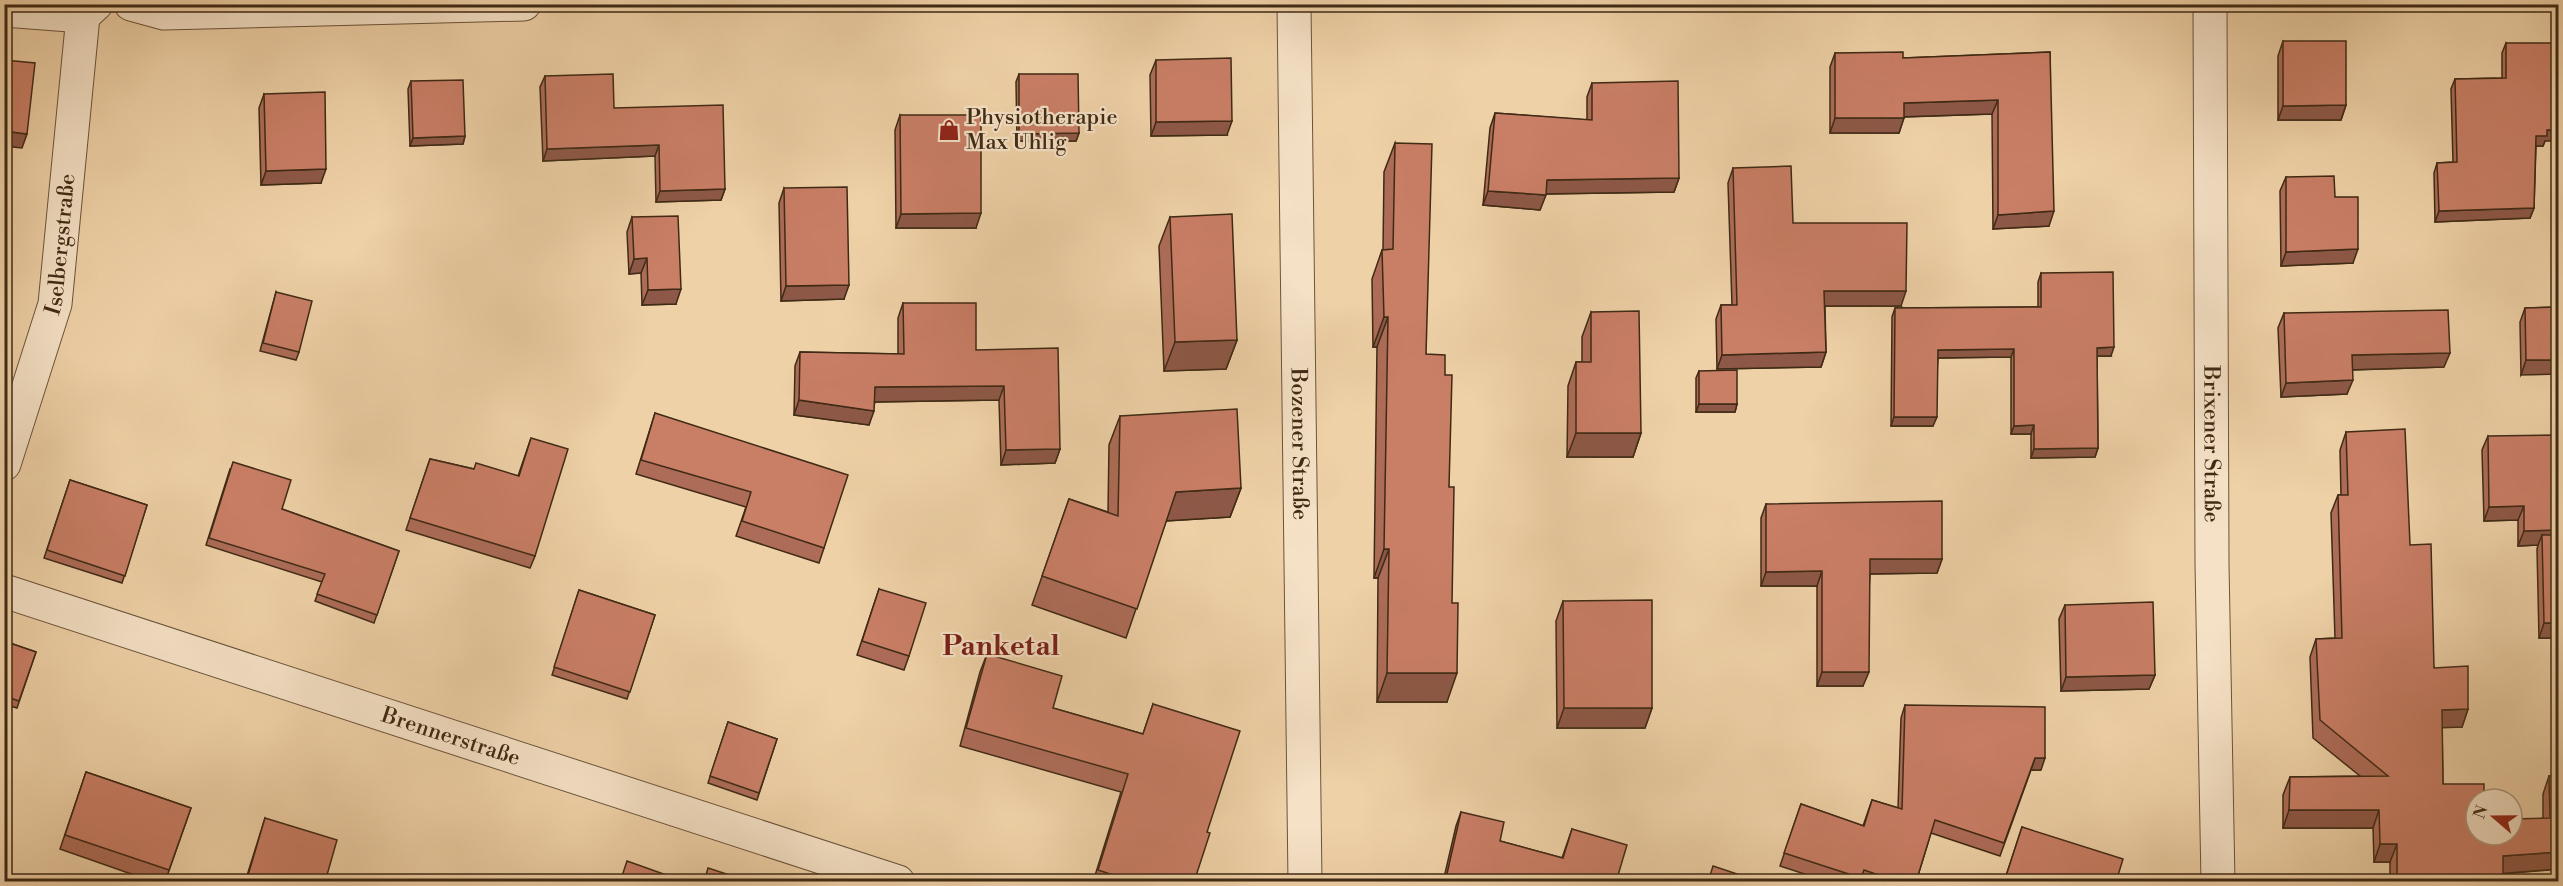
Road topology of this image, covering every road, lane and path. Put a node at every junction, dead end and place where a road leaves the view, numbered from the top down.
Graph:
1 (131, 4) edge
2 (524, 4) edge
3 (1294, 4) edge
4 (2210, 4) edge
5 (4, 10) edge
6 (90, 10) edge
7 (4, 464) edge
8 (4, 591) edge
9 (898, 882) edge
10 (1305, 882) edge
11 (2218, 882) edge

1 - 2 street
3 - 10 street, Bozener Straße
4 - 11 street, Brixener Straße
5 - 6 street
6 - 7 street, Iselbergstraße
8 - 9 street, Brennerstraße

